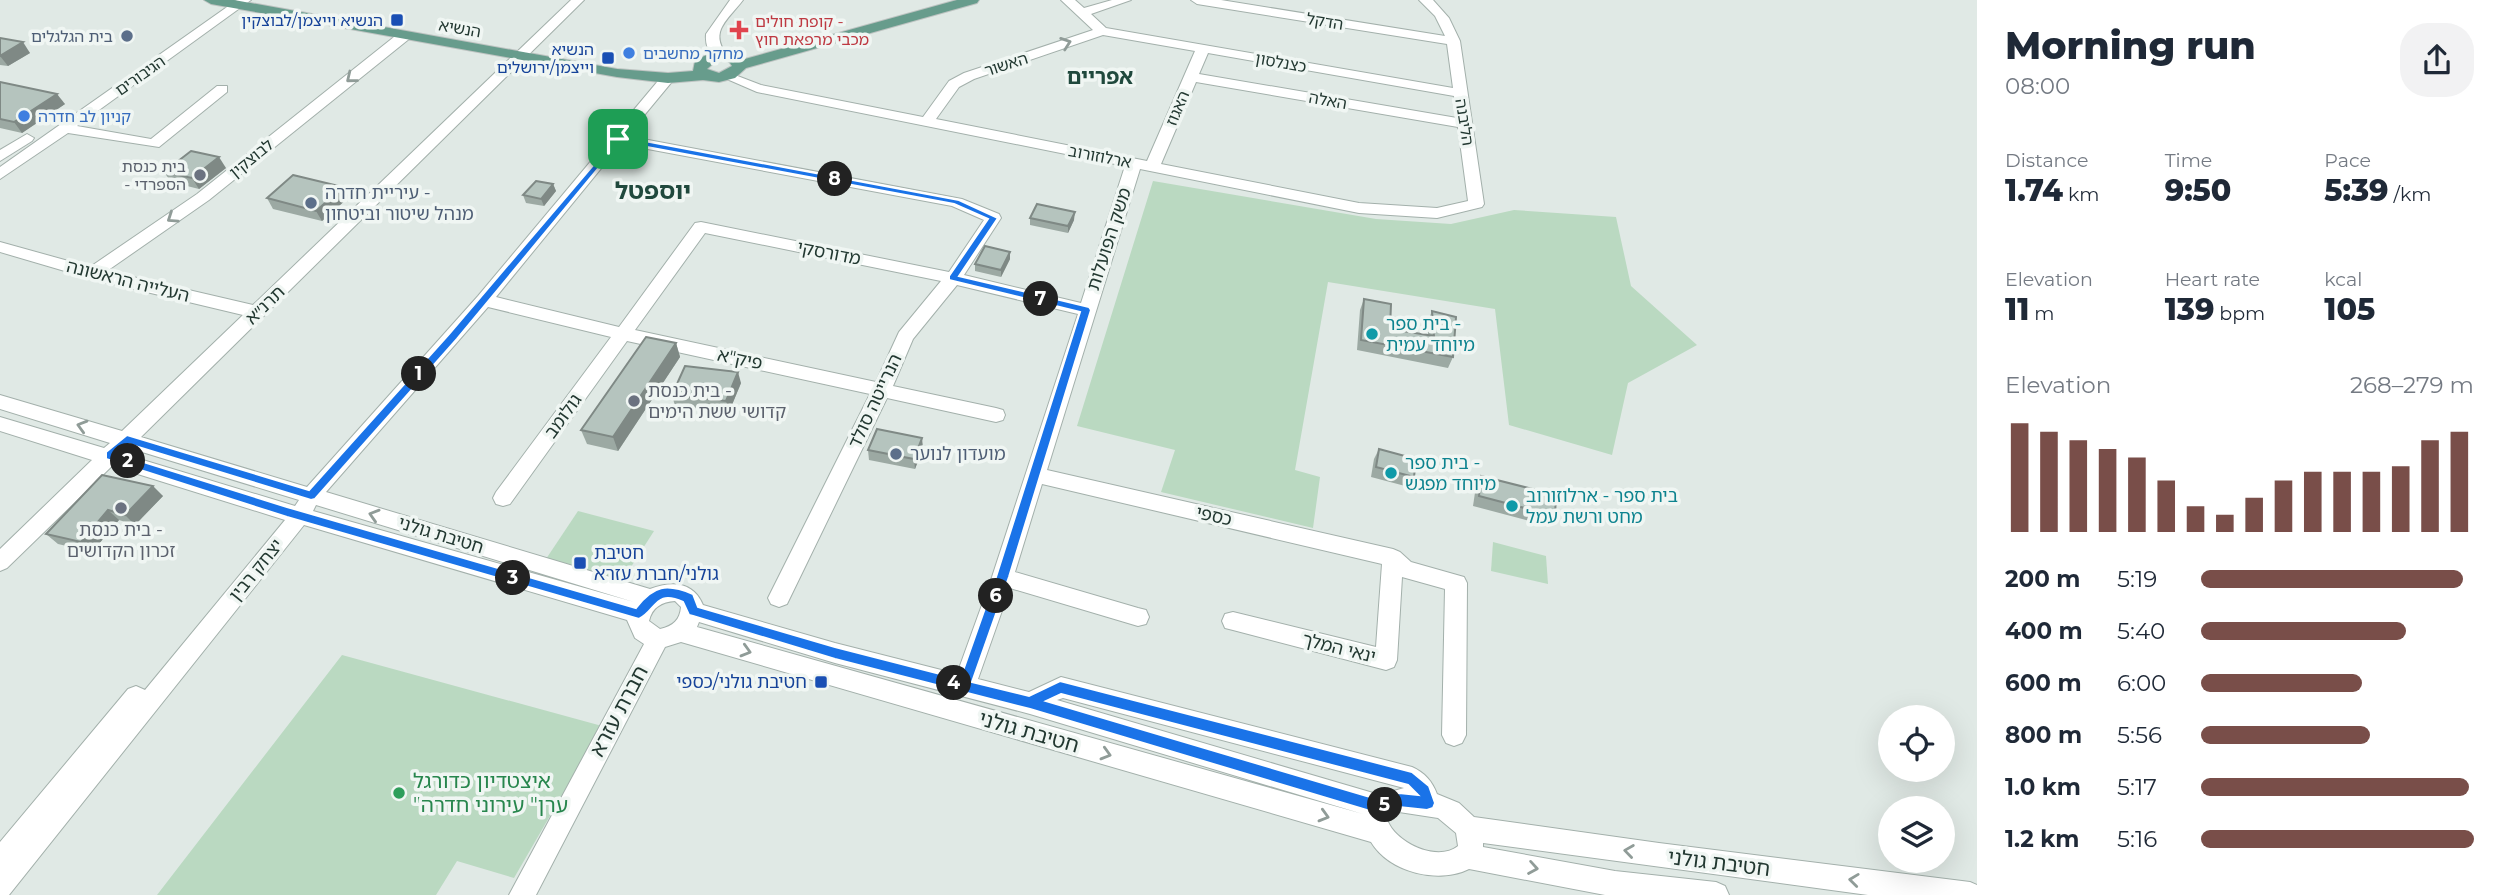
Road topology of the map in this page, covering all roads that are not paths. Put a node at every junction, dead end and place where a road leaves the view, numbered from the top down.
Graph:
1 (266, 0) edge
2 (578, 0) edge
3 (737, 0) edge
4 (937, 0) edge
5 (972, 0) edge
6 (1067, 0) edge
7 (1125, 0) edge
8 (1197, 0) edge
9 (1425, 0) edge
10 (229, 1) edge
11 (1082, 13) junction
12 (1102, 31) junction
13 (404, 36) junction
14 (1453, 41) junction
15 (1203, 49) junction
16 (525, 52) junction
17 (732, 60) junction
18 (701, 71) junction
19 (727, 76) junction
20 (1191, 77) junction
21 (668, 78) junction
22 (222, 89) dead end
23 (1460, 93) junction
24 (927, 122) junction
25 (1466, 124) junction
26 (65, 128) junction
27 (618, 139) junction
28 (0, 157) edge
29 (1134, 163) junction
30 (1152, 167) junction
31 (0, 174) edge
32 (1476, 204) joint
33 (0, 247) edge
34 (92, 273) junction
35 (953, 278) junction
36 (484, 300) junction
37 (1086, 310) junction
38 (257, 312) junction
39 (624, 334) junction
40 (882, 389) junction
41 (0, 402) edge
42 (996, 415) dead end
43 (0, 424) edge
44 (127, 439) junction
45 (110, 456) junction
46 (1035, 475) junction
47 (503, 498) dead end
48 (299, 508) junction
49 (1392, 558) junction
50 (0, 562) edge
51 (1003, 577) junction
52 (779, 598) dead end
53 (645, 606) junction
54 (693, 611) junction
55 (1138, 617) dead end
56 (1233, 621) dead end
57 (669, 635) junction
58 (964, 686) junction
59 (1030, 703) junction
60 (1454, 735) dead end
61 (1427, 803) junction
62 (1380, 807) junction
63 (1468, 828) junction
64 (1378, 832) junction
65 (1466, 856) junction
66 (0, 863) edge
67 (0, 886) edge
68 (522, 895) edge
69 (1716, 895) edge
70 (1970, 895) edge

1 - 16 main road, הנשיא
2 - 16 street, תרנ״א
3 - 17 street
4 - 17 main road
5 - 17 main road
6 - 11 street
7 - 11 street
8 - 14 street, הדקל
9 - 14 street, הליבנה
10 - 13 main road, הנשיא
10 - 26 street, הגיבורים
10 - 28 street, הגיבורים
11 - 12 street
12 - 15 street, כצנלסון
24 -> 12 street, האשור
13 - 16 main road, הנשיא
13 -> 34 street, לבוצקין
14 - 23 street, הליבנה
15 - 20 street, האגוז
15 - 23 street, כצנלסון
16 - 18 main road, הנשיא
16 - 21 main road, הנשיא
16 - 38 street, תרנ״א
17 - 18 main road
17 - 19 main road
18 - 19 main road
18 - 21 main road, הנשיא
19 - 24 street, ארלוזורוב
20 - 25 street, האלה
20 - 30 street, האגוז
21 - 27 street
22 - 26 street
23 - 25 street, הליבנה
24 - 29 street, ארלוזורוב
25 - 32 street, הליבנה
26 - 31 street, הגיבורים
27 - 35 street, הנרייטה סולד
27 - 36 street
29 - 30 street, ארלוזורוב
29 - 37 street, משק הפועלות
30 - 32 street, ארלוזורוב
33 - 34 street, העלייה הראשונה
34 - 38 street, העלייה הראשונה
35 - 37 street, מדורסקי
35 - 39 street, מדורסקי
35 - 40 street, הנרייטה סולד
36 - 39 street, פיק"א
36 - 48 street
37 - 46 street, משק הפועלות
38 - 44 street, תרנ״א
39 - 40 street, פיק"א
39 - 47 street, גולומב
40 - 42 street, פיק"א
40 - 52 street, הנרייטה סולד
44 -> 41 street
43 - 45 street
44 - 45 street, תרנ״א
44 - 48 street
45 - 48 street
45 - 50 street, תרנ״א
46 - 49 street, כספי
46 - 51 street
48 - 53 street, חטיבת גולני
48 - 66 street, יצחק רבין
48 - 67 street, יצחק רבין
49 - 56 street, ינאי המלך
49 - 60 street, כספי
51 - 55 street
51 - 58 street
53 - 54 street
53 - 57 street
54 - 57 street
54 - 58 street, חטיבת גולני
57 -> 64 street, חטיבת גולני
57 - 68 street, חברת עזרא
58 - 59 street, חטיבת גולני
59 - 61 street, חטיבת גולני
59 - 62 street, חטיבת גולני
61 - 62 street
61 - 63 street
62 - 64 street
63 - 65 street
70 -> 63 street, חטיבת גולני
64 - 65 street
65 -> 69 street, חטיבת גולני

